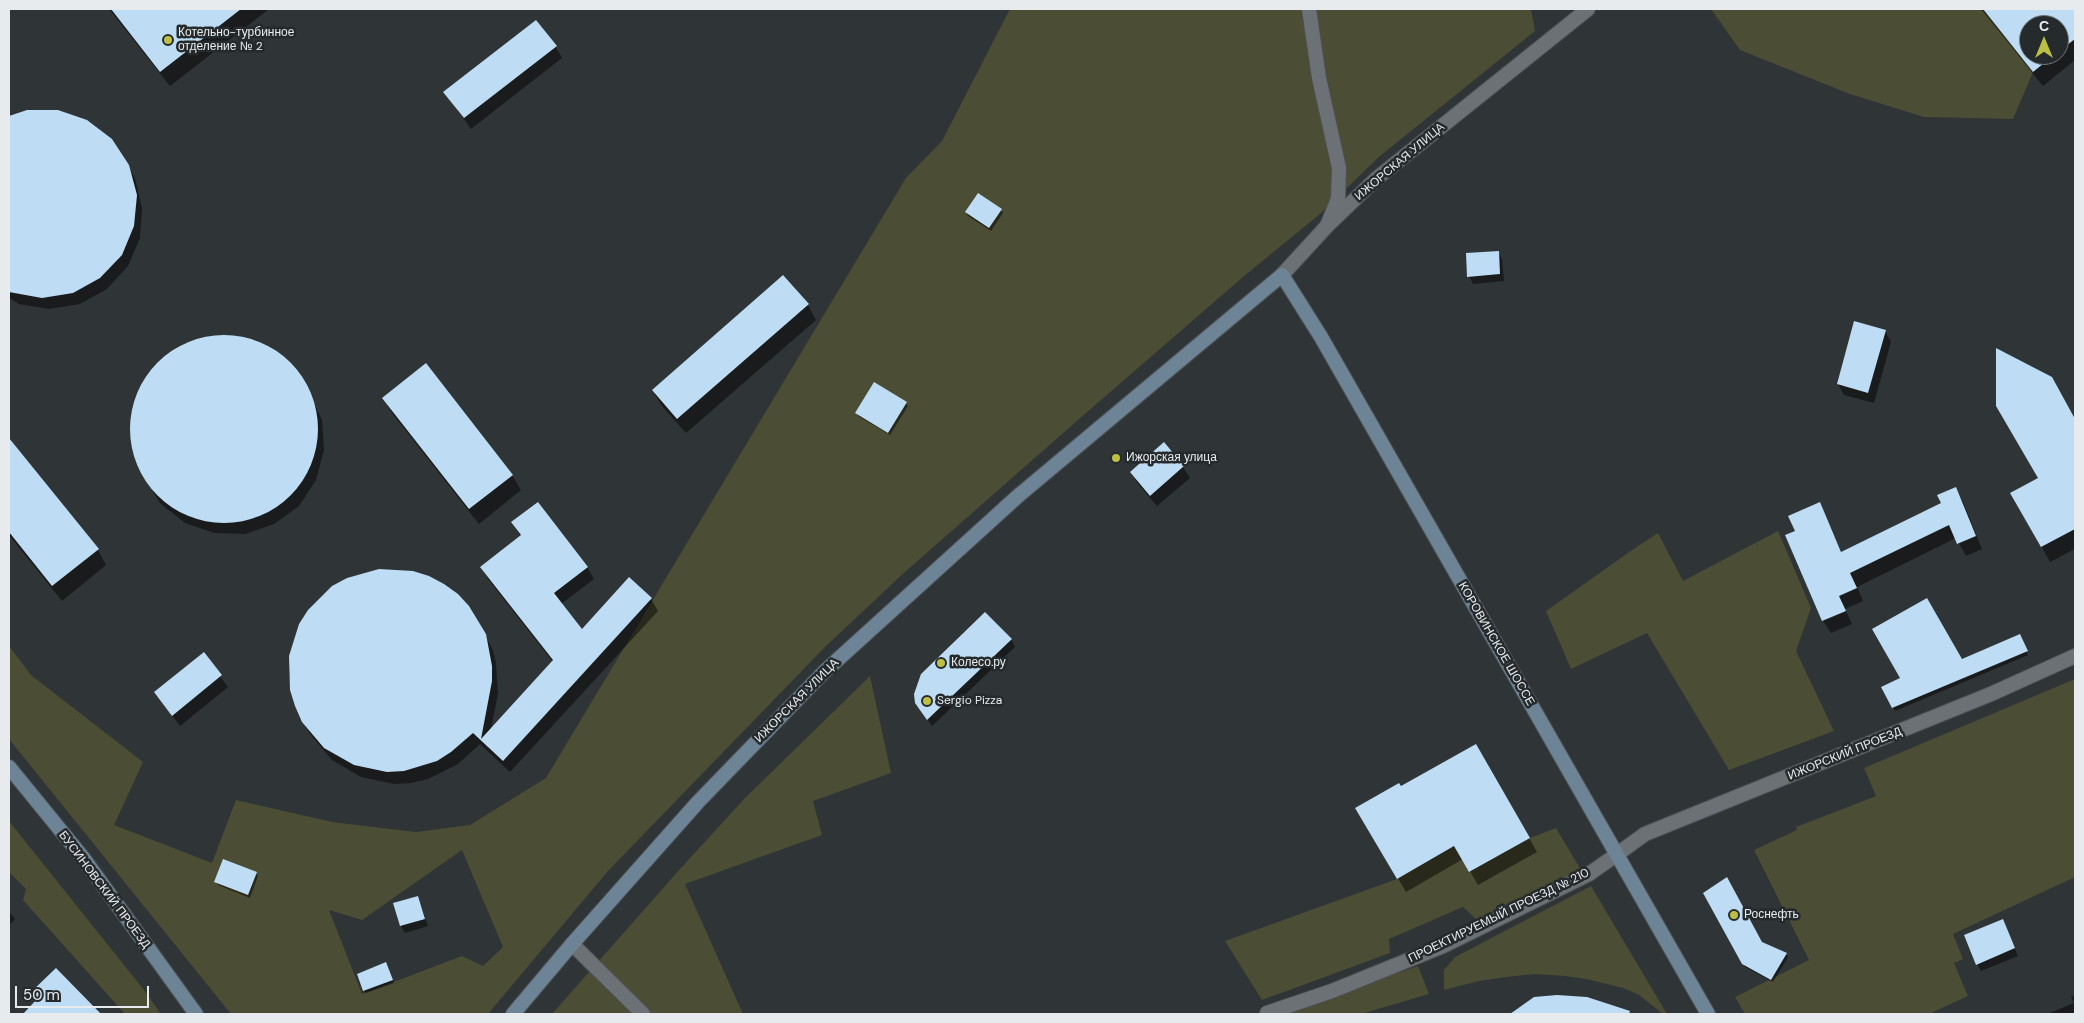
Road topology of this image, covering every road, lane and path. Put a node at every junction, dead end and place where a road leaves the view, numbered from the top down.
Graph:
1 (1309, 9) edge
2 (1588, 9) edge
3 (1328, 226) junction
4 (1282, 275) junction
5 (2075, 656) edge
6 (9, 768) edge
7 (1616, 854) junction
8 (572, 944) junction
9 (1267, 1013) edge
10 (196, 1014) edge
11 (513, 1014) edge
12 (643, 1014) edge
13 (1708, 1014) edge

1 - 3 street
2 - 3 street, ИЖОРСКАЯ УЛИЦА
3 - 4 street, ИЖОРСКАЯ УЛИЦА
4 - 7 main road, КОРОВИНСКОЕ ШОССЕ
4 - 8 main road, ИЖОРСКАЯ УЛИЦА
5 - 7 street, ИЖОРСКИЙ ПРОЕЗД
6 - 10 main road, БУСИНОВСКИЙ ПРОЕЗД
7 - 9 street, ПРОЕКТИРУЕМЫЙ ПРОЕЗД № 210
7 - 13 main road, КОРОВИНСКОЕ ШОССЕ
8 - 11 main road, ИЖОРСКАЯ УЛИЦА
8 - 12 street

